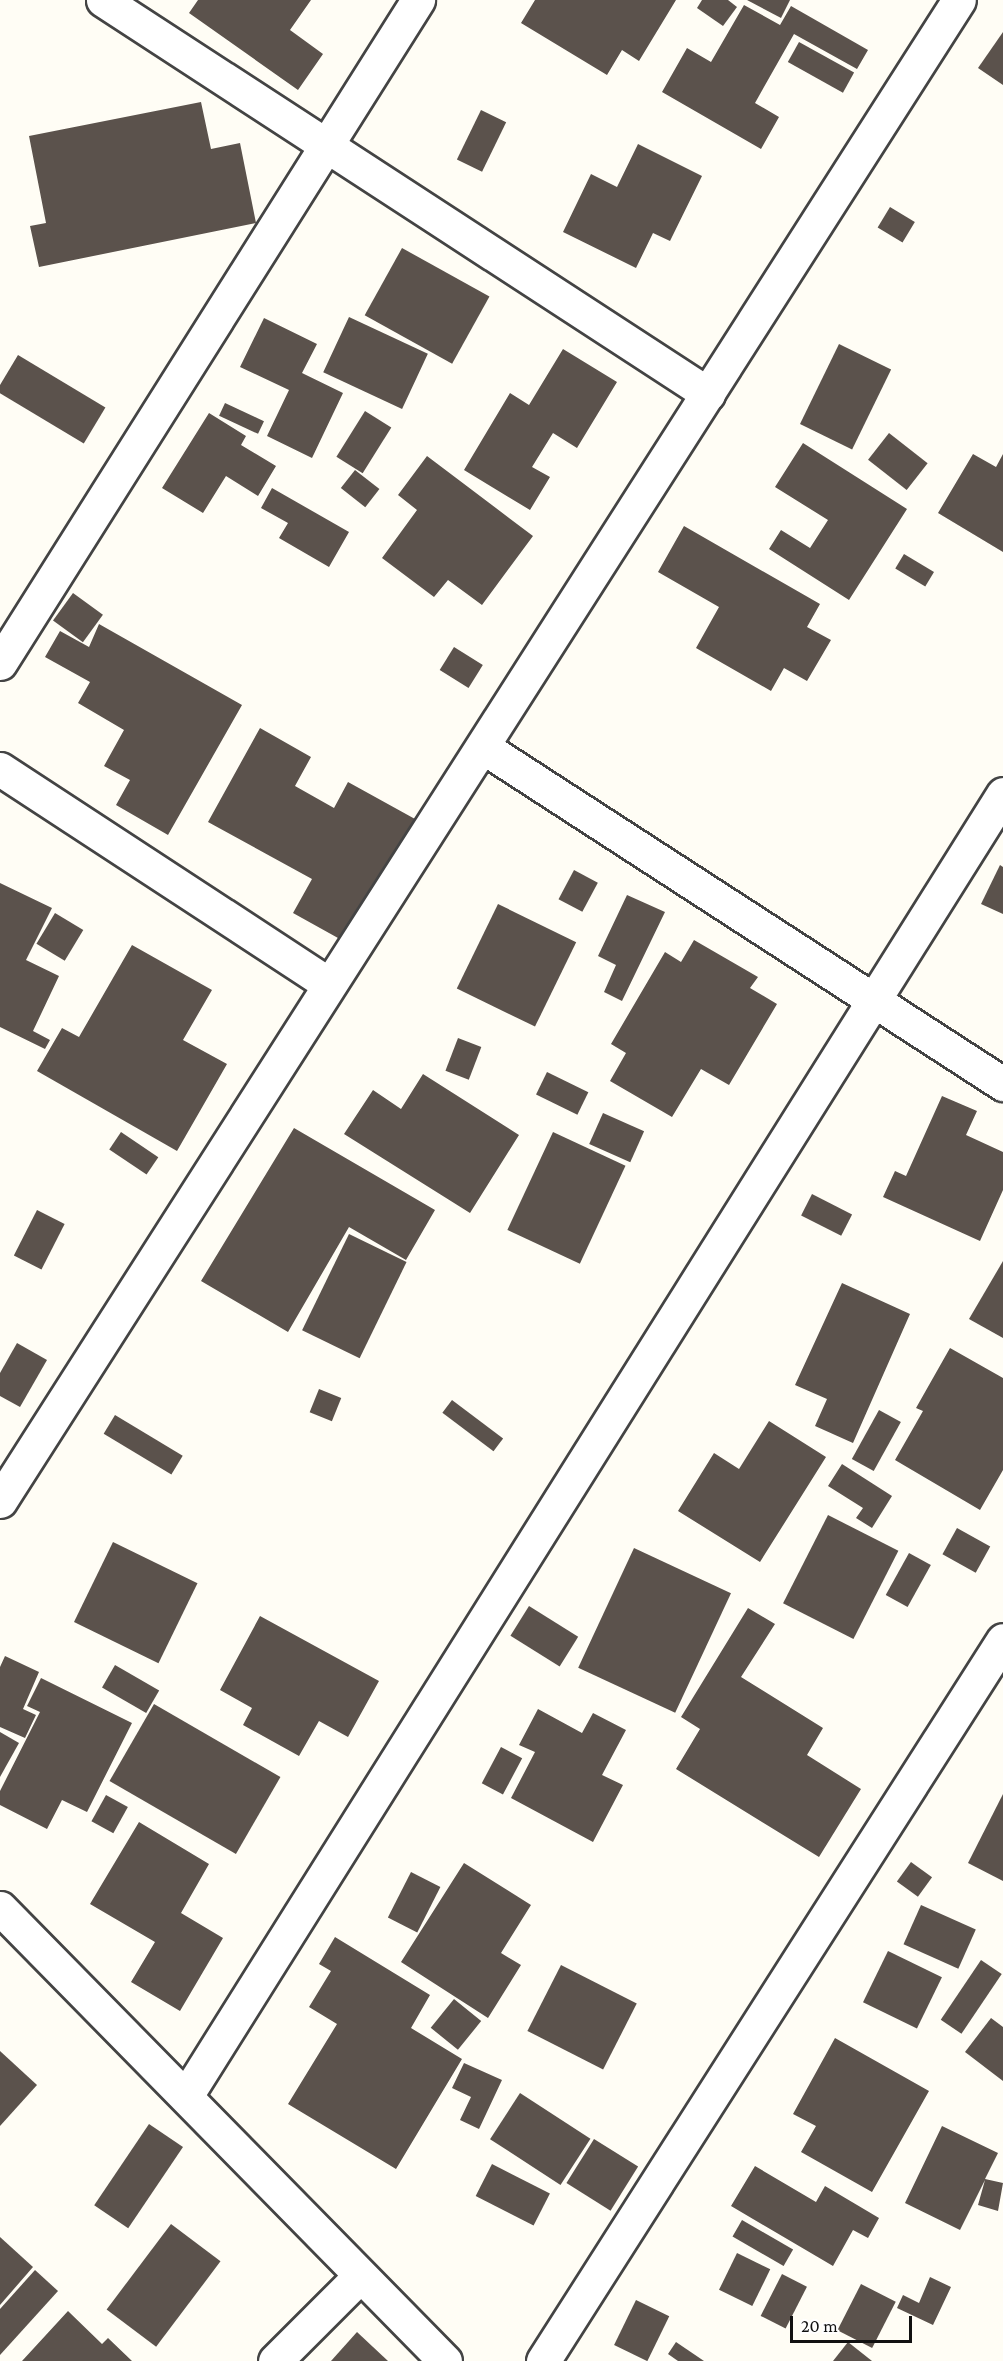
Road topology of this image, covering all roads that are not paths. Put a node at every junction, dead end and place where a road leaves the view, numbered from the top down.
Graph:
1 (103, 0) edge
2 (418, 0) edge
3 (959, 0) edge
4 (324, 146) junction
5 (708, 394) junction
6 (0, 663) edge
7 (483, 747) junction
8 (0, 769) edge
9 (1003, 794) edge
10 (329, 984) junction
11 (873, 1002) junction
12 (1003, 1084) edge
13 (0, 1501) edge
14 (1003, 1640) edge
15 (0, 1908) edge
16 (186, 2096) junction
17 (360, 2276) junction
18 (276, 2361) edge
19 (445, 2361) edge
20 (543, 2361) edge

1 - 4 street
2 - 4 street
3 - 5 street
4 - 5 street
4 - 6 street
5 - 7 street
7 - 10 street
7 - 11 street
8 - 10 street
9 - 11 street
10 - 13 street
11 - 12 street
11 - 16 street
14 - 20 street
15 - 16 street
16 - 17 street
17 - 18 street
17 - 19 street

